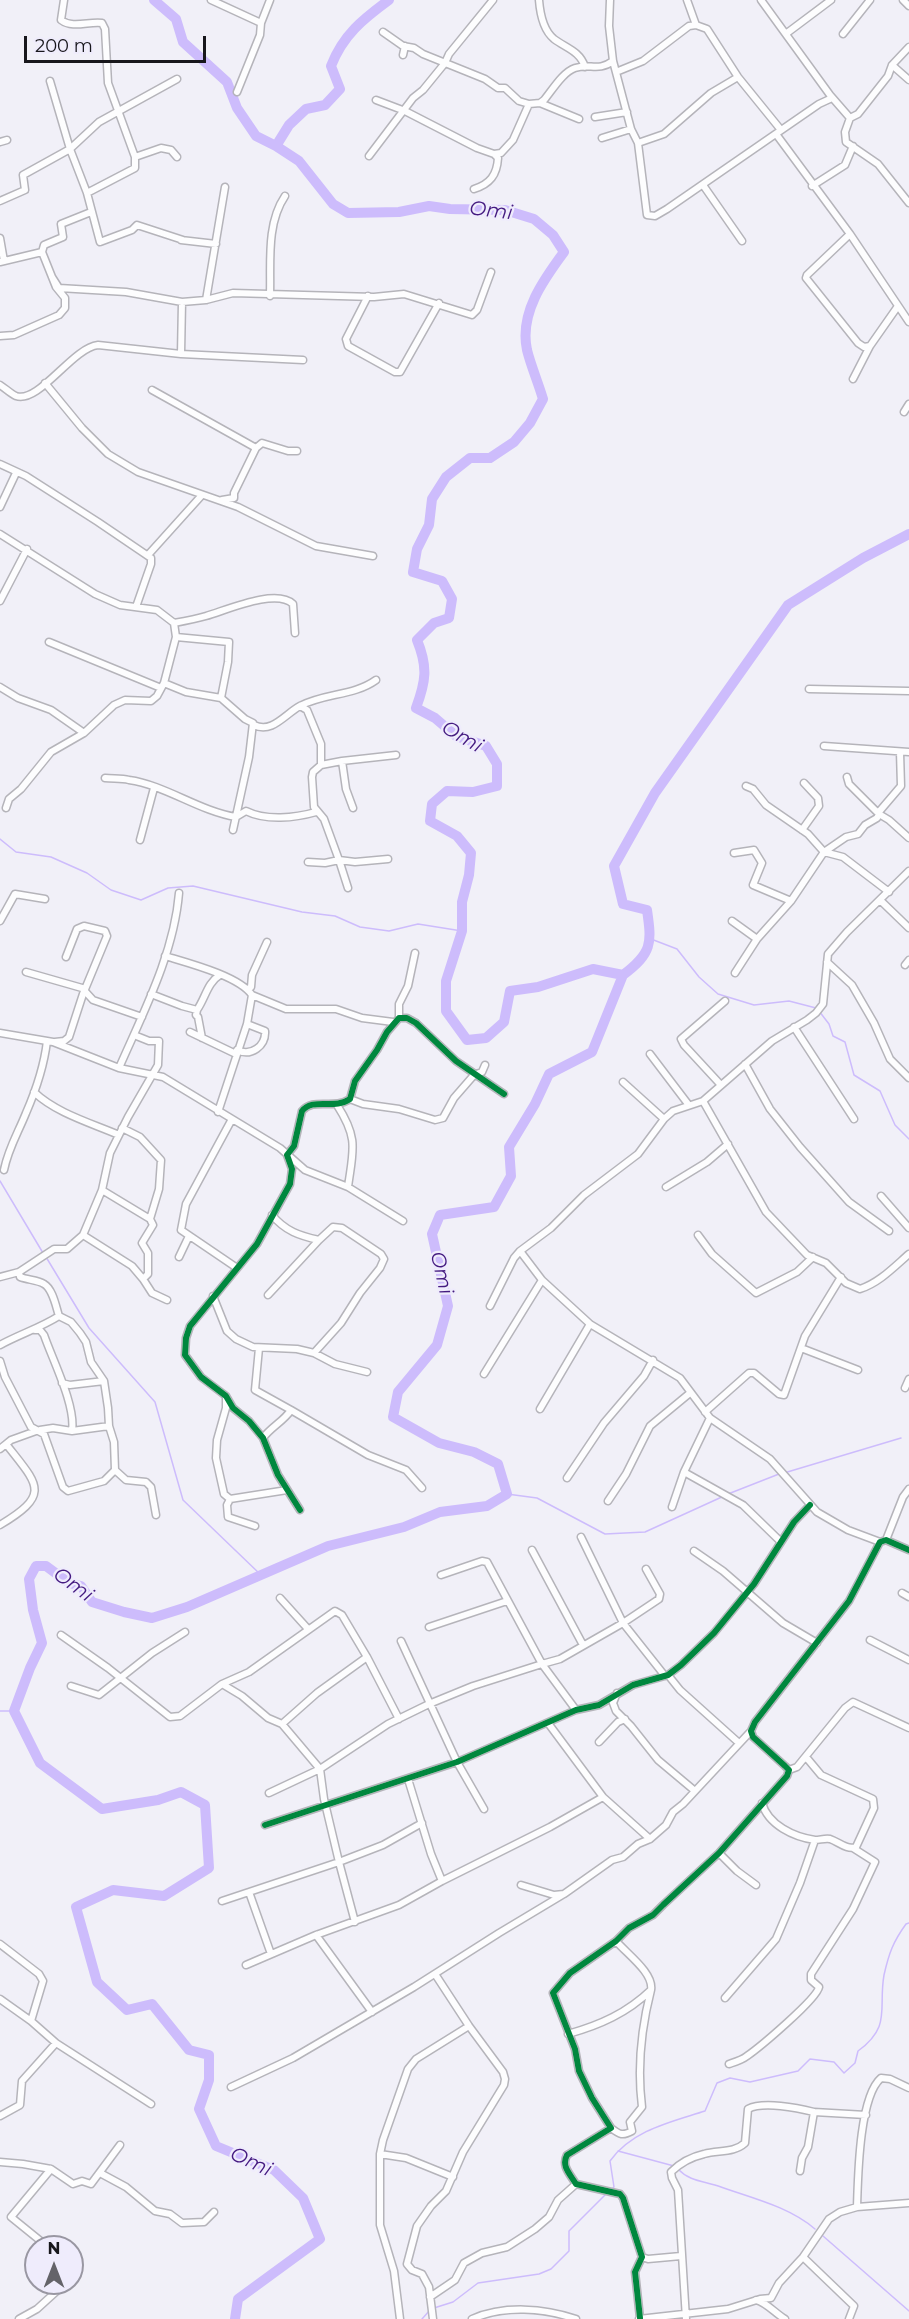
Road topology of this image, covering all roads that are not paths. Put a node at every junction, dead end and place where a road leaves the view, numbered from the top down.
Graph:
1 (64, 0) edge
2 (211, 0) edge
3 (270, 0) edge
4 (493, 0) edge
5 (539, 0) edge
6 (610, 0) edge
7 (687, 0) edge
8 (762, 0) edge
9 (831, 0) edge
10 (870, 0) edge
11 (903, 0) edge
12 (909, 6) edge
13 (261, 23) junction
14 (696, 25) junction
15 (383, 32) dead end
16 (787, 33) junction
17 (843, 34) dead end
18 (405, 46) junction
19 (909, 46) edge
20 (403, 55) dead end
21 (613, 61) junction
22 (445, 63) junction
23 (892, 65) junction
24 (585, 67) junction
25 (616, 72) junction
26 (738, 76) junction
27 (177, 80) dead end
28 (909, 80) edge
29 (50, 81) dead end
30 (237, 92) dead end
31 (830, 95) junction
32 (376, 100) dead end
33 (540, 103) junction
34 (530, 104) junction
35 (405, 111) junction
36 (627, 112) junction
37 (117, 114) junction
38 (595, 117) dead end
39 (850, 118) junction
40 (579, 119) dead end
41 (632, 129) junction
42 (778, 132) junction
43 (602, 138) dead end
44 (638, 143) junction
45 (853, 146) junction
46 (70, 149) junction
47 (494, 154) junction
48 (369, 156) dead end
49 (135, 157) junction
50 (177, 157) dead end
51 (703, 185) junction
52 (812, 186) junction
53 (225, 187) dead end
54 (474, 189) dead end
55 (87, 193) junction
56 (285, 196) dead end
57 (0, 201) edge
58 (909, 203) edge
59 (91, 212) junction
60 (850, 234) junction
61 (0, 238) edge
62 (741, 241) dead end
63 (216, 244) junction
64 (42, 252) junction
65 (2, 261) edge
66 (491, 272) dead end
67 (52, 277) junction
68 (270, 296) junction
69 (368, 296) junction
70 (207, 300) junction
71 (182, 302) junction
72 (439, 303) junction
73 (898, 306) junction
74 (909, 322) edge
75 (0, 336) edge
76 (870, 346) junction
77 (181, 354) junction
78 (303, 360) dead end
79 (853, 379) dead end
80 (45, 383) junction
81 (0, 385) edge
82 (152, 390) dead end
83 (909, 404) edge
84 (904, 412) dead end
85 (256, 448) junction
86 (297, 451) dead end
87 (0, 464) edge
88 (16, 473) junction
89 (202, 495) junction
90 (212, 499) junction
91 (0, 507) edge
92 (0, 534) edge
93 (27, 549) junction
94 (148, 555) junction
95 (374, 556) dead end
96 (0, 601) edge
97 (136, 607) junction
98 (174, 623) junction
99 (295, 633) dead end
100 (176, 637) junction
101 (49, 642) dead end
102 (376, 680) dead end
103 (162, 686) junction
104 (0, 687) edge
105 (809, 689) dead end
106 (909, 691) edge
107 (221, 698) junction
108 (300, 706) junction
109 (254, 725) junction
110 (84, 733) junction
111 (824, 746) dead end
112 (900, 752) junction
113 (909, 752) edge
114 (396, 755) dead end
115 (342, 760) junction
116 (321, 765) junction
117 (847, 777) dead end
118 (105, 778) dead end
119 (804, 783) dead end
120 (746, 786) dead end
121 (154, 788) junction
122 (6, 808) dead end
123 (353, 808) dead end
124 (316, 812) junction
125 (236, 817) junction
126 (233, 830) dead end
127 (802, 830) junction
128 (909, 838) edge
129 (140, 840) dead end
130 (824, 852) junction
131 (734, 853) dead end
132 (388, 859) dead end
133 (339, 860) junction
134 (308, 862) dead end
135 (909, 871) edge
136 (348, 888) dead end
137 (889, 892) junction
138 (179, 894) dead end
139 (45, 899) dead end
140 (880, 900) junction
141 (791, 901) junction
142 (0, 921) edge
143 (732, 921) dead end
144 (909, 928) edge
145 (757, 939) junction
146 (267, 942) dead end
147 (415, 953) dead end
148 (165, 956) junction
149 (66, 957) dead end
150 (827, 962) junction
151 (26, 972) dead end
152 (735, 973) dead end
153 (220, 975) junction
154 (248, 989) junction
155 (85, 991) junction
156 (151, 994) junction
157 (252, 995) junction
158 (725, 1001) dead end
159 (197, 1010) junction
160 (142, 1017) junction
161 (396, 1020) junction
162 (247, 1024) junction
163 (794, 1027) junction
164 (190, 1032) dead end
165 (0, 1033) edge
166 (134, 1035) junction
167 (202, 1038) junction
168 (50, 1042) junction
169 (236, 1052) junction
170 (650, 1054) dead end
171 (745, 1064) junction
172 (485, 1065) dead end
173 (119, 1068) junction
174 (474, 1075) junction
175 (153, 1077) junction
176 (909, 1078) edge
177 (623, 1082) dead end
178 (720, 1084) junction
179 (34, 1092) junction
180 (504, 1094) dead end
181 (350, 1099) junction
182 (703, 1101) junction
183 (688, 1104) junction
184 (337, 1105) junction
185 (218, 1112) junction
186 (232, 1119) junction
187 (664, 1119) junction
188 (854, 1119) dead end
189 (122, 1128) junction
190 (119, 1135) junction
191 (728, 1144) junction
192 (287, 1155) junction
193 (4, 1170) dead end
194 (348, 1187) junction
195 (666, 1187) dead end
196 (102, 1190) junction
197 (881, 1196) dead end
198 (272, 1215) junction
199 (150, 1220) junction
200 (403, 1221) dead end
201 (909, 1228) edge
202 (889, 1231) dead end
203 (83, 1235) junction
204 (698, 1235) dead end
205 (189, 1236) junction
206 (319, 1240) junction
207 (520, 1251) junction
208 (909, 1254) edge
209 (179, 1257) dead end
210 (813, 1257) junction
211 (237, 1268) junction
212 (19, 1272) junction
213 (0, 1277) edge
214 (841, 1277) junction
215 (143, 1279) junction
216 (542, 1280) junction
217 (268, 1295) dead end
218 (213, 1296) junction
219 (167, 1300) dead end
220 (490, 1306) dead end
221 (59, 1316) junction
222 (590, 1324) junction
223 (35, 1330) junction
224 (0, 1345) edge
225 (259, 1348) junction
226 (801, 1348) junction
227 (314, 1353) junction
228 (653, 1360) junction
229 (0, 1362) edge
230 (858, 1370) dead end
231 (367, 1372) dead end
232 (484, 1374) dead end
233 (3, 1378) edge
234 (909, 1379) edge
235 (104, 1381) junction
236 (62, 1383) junction
237 (905, 1388) dead end
238 (690, 1393) junction
239 (225, 1396) junction
240 (540, 1409) dead end
241 (291, 1410) junction
242 (705, 1412) junction
243 (710, 1418) junction
244 (109, 1426) junction
245 (38, 1430) junction
246 (72, 1431) junction
247 (264, 1438) junction
248 (6, 1444) junction
249 (0, 1449) edge
250 (115, 1470) junction
251 (684, 1472) junction
252 (567, 1479) dead end
253 (422, 1488) dead end
254 (909, 1489) edge
255 (287, 1490) junction
256 (230, 1499) junction
257 (608, 1502) dead end
258 (810, 1505) junction
259 (672, 1507) dead end
260 (300, 1510) dead end
261 (156, 1515) dead end
262 (0, 1525) edge
263 (255, 1526) dead end
264 (581, 1537) dead end
265 (780, 1541) junction
266 (883, 1541) junction
267 (532, 1550) dead end
268 (909, 1550) edge
269 (694, 1551) dead end
270 (646, 1569) dead end
271 (441, 1575) dead end
272 (746, 1593) junction
273 (902, 1593) dead end
274 (909, 1597) edge
275 (280, 1598) dead end
276 (507, 1601) junction
277 (623, 1623) junction
278 (429, 1627) dead end
279 (308, 1629) junction
280 (185, 1632) dead end
281 (61, 1635) dead end
282 (870, 1640) dead end
283 (401, 1641) dead end
284 (817, 1643) junction
285 (583, 1645) junction
286 (367, 1657) junction
287 (909, 1660) edge
288 (542, 1664) junction
289 (666, 1676) junction
290 (122, 1678) junction
291 (222, 1684) junction
292 (71, 1686) dead end
293 (617, 1693) junction
294 (429, 1704) junction
295 (576, 1710) junction
296 (399, 1719) junction
297 (625, 1719) junction
298 (548, 1723) junction
299 (282, 1724) junction
300 (909, 1728) edge
301 (751, 1731) junction
302 (599, 1742) dead end
303 (739, 1743) junction
304 (806, 1757) junction
305 (458, 1762) junction
306 (320, 1769) junction
307 (789, 1770) junction
308 (408, 1779) junction
309 (695, 1791) junction
310 (269, 1793) dead end
311 (603, 1797) junction
312 (762, 1803) junction
313 (326, 1806) junction
314 (483, 1809) dead end
315 (422, 1823) junction
316 (265, 1825) dead end
317 (650, 1839) junction
318 (815, 1840) junction
319 (853, 1848) junction
320 (718, 1853) junction
321 (339, 1862) junction
322 (442, 1881) junction
323 (521, 1885) dead end
324 (756, 1885) dead end
325 (249, 1892) junction
326 (564, 1894) junction
327 (222, 1901) dead end
328 (355, 1922) junction
329 (316, 1935) junction
330 (616, 1941) junction
331 (0, 1944) edge
332 (271, 1954) junction
333 (246, 1965) dead end
334 (435, 1974) junction
335 (651, 1990) junction
336 (725, 1998) dead end
337 (0, 1999) edge
338 (372, 2012) junction
339 (31, 2021) junction
340 (469, 2026) junction
341 (568, 2034) junction
342 (56, 2043) junction
343 (729, 2064) dead end
344 (231, 2087) dead end
345 (909, 2088) edge
346 (151, 2104) dead end
347 (814, 2112) junction
348 (866, 2115) junction
349 (0, 2116) edge
350 (611, 2128) junction
351 (120, 2145) dead end
352 (380, 2154) junction
353 (0, 2162) edge
354 (51, 2169) junction
355 (800, 2171) dead end
356 (100, 2173) junction
357 (453, 2176) junction
358 (576, 2184) junction
359 (909, 2203) edge
360 (857, 2207) junction
361 (214, 2212) dead end
362 (33, 2235) edge
363 (681, 2256) junction
364 (642, 2257) junction
365 (803, 2257) junction
366 (53, 2295) edge
367 (430, 2297) junction
368 (755, 2300) junction
369 (507, 2310) junction
370 (685, 2317) edge
371 (19, 2319) edge
372 (400, 2319) edge
373 (433, 2319) edge
374 (472, 2319) edge
375 (507, 2319) edge
376 (576, 2319) edge
377 (639, 2319) edge
378 (785, 2319) edge
379 (849, 2319) edge

1 - 37 street
2 - 13 street
3 - 13 street
4 - 22 street
5 - 24 street
6 - 21 street
7 - 14 street
8 - 16 street
9 - 16 street
10 - 17 street
11 - 12 street
13 - 30 street
14 - 25 street
14 - 26 street
15 - 18 street
16 - 31 street
18 - 20 street
18 - 22 street
19 - 23 street
21 - 24 street
21 - 25 street
22 - 34 street
22 - 35 street
23 - 28 street
23 - 39 street
24 - 33 street
25 - 36 street
26 - 42 street
26 - 44 street
27 - 37 street
29 - 46 street
31 - 39 street
31 - 42 street
32 - 35 street
33 - 34 street
33 - 40 street
34 - 47 street
35 - 47 street
35 - 48 street
36 - 38 street
36 - 41 street
37 - 46 street
37 - 49 street
39 - 45 street
41 - 43 street
41 - 44 street
42 - 51 street
42 - 52 street
44 - 51 street
45 - 52 street
45 - 58 street
46 - 55 street
46 - 57 street
47 - 54 street
49 - 50 street
49 - 55 street
51 - 62 street
52 - 60 street
53 - 63 street
55 - 59 street
56 - 68 street
59 - 63 street
59 - 64 street
60 - 73 street
60 - 76 street
61 - 65 street
63 - 70 street
64 - 65 street
64 - 67 street
66 - 72 street
67 - 71 street
67 - 75 street
68 - 69 street
68 - 70 street
69 - 72 street
69 - 72 street
70 - 71 street
71 - 77 street
73 - 74 street
73 - 76 street
76 - 79 street
77 - 78 street
77 - 80 street
80 - 81 street
80 - 89 street
82 - 85 street
83 - 84 street
85 - 86 street
85 - 90 street
87 - 88 street
88 - 91 street
88 - 94 street
89 - 90 street
89 - 94 street
90 - 95 street
92 - 93 street
93 - 96 street
93 - 97 street
94 - 97 street
97 - 98 street
98 - 99 street
98 - 100 street
100 - 103 street
100 - 107 street
101 - 103 street
102 - 108 street
103 - 107 street
103 - 110 street
104 - 110 street
105 - 106 street
107 - 109 street
108 - 109 street
108 - 116 street
109 - 125 street
110 - 122 street
111 - 112 street
112 - 113 street
112 - 117 street
114 - 115 street
115 - 116 street
115 - 123 street
116 - 124 street
118 - 121 street
119 - 127 street
120 - 127 street
121 - 125 street
121 - 129 street
124 - 125 street
124 - 133 street
125 - 126 street
127 - 130 street
128 - 130 street
130 - 137 street
130 - 141 street
131 - 141 street
132 - 133 street
133 - 134 street
133 - 136 street
135 - 137 street
137 - 140 street
138 - 148 street
139 - 142 street
140 - 144 street
140 - 150 street
141 - 145 street
143 - 145 street
145 - 152 street
146 - 154 street
147 - 161 street
148 - 153 street
148 - 156 street
149 - 155 street
150 - 163 street
150 - 176 street
151 - 155 street
153 - 154 street
153 - 159 street
154 - 157 street
155 - 160 street
155 - 168 street
156 - 159 street
156 - 160 street
157 - 161 street
157 - 162 street
158 - 178 street
159 - 167 street
160 - 166 street
161 - 174 street
161 - 181 street
162 - 169 street
162 - 169 street
163 - 171 street
163 - 188 street
164 - 167 street
165 - 168 street
166 - 173 street
166 - 175 street
167 - 169 street
168 - 173 street
168 - 179 street
169 - 185 street
170 - 183 street
171 - 178 street
171 - 202 street
172 - 174 street
173 - 175 street
174 - 180 street
174 - 181 street
175 - 185 street
175 - 189 street
177 - 187 street
178 - 182 street
179 - 190 street
179 - 193 street
181 - 184 street
182 - 183 street
182 - 191 street
183 - 187 street
184 - 192 street
184 - 194 street
185 - 186 street
186 - 192 street
186 - 205 street
187 - 207 street
189 - 190 street
189 - 199 street
190 - 196 street
191 - 195 street
191 - 210 street
192 - 194 street
192 - 198 street
194 - 200 street
196 - 199 street
196 - 203 street
197 - 201 street
198 - 206 street
198 - 211 street
199 - 215 street
203 - 212 street
203 - 215 street
204 - 210 street
205 - 209 street
205 - 211 street
206 - 217 street
206 - 227 street
207 - 216 street
207 - 220 street
208 - 214 street
210 - 214 street
211 - 218 street
212 - 213 street
212 - 221 street
214 - 226 street
215 - 219 street
216 - 222 street
216 - 232 street
218 - 225 street
218 - 239 street
221 - 223 street
221 - 235 street
222 - 228 street
222 - 240 street
223 - 224 street
223 - 236 street
225 - 227 street
225 - 241 street
226 - 230 street
226 - 242 street
227 - 231 street
228 - 238 street
228 - 252 street
229 - 233 street
233 - 245 street
234 - 237 street
235 - 236 street
235 - 244 street
236 - 246 street
238 - 242 street
238 - 257 street
239 - 247 street
239 - 256 street
241 - 247 street
241 - 253 street
242 - 243 street
243 - 251 street
243 - 258 street
244 - 246 street
244 - 250 street
245 - 246 street
245 - 248 street
245 - 250 street
247 - 255 street
248 - 249 street
248 - 262 street
250 - 261 street
251 - 259 street
251 - 265 street
254 - 266 street
255 - 256 street
255 - 260 street
256 - 263 street
258 - 265 street
258 - 266 street
264 - 277 street
265 - 272 street
266 - 268 street
266 - 284 street
267 - 285 street
269 - 272 street
270 - 277 street
271 - 276 street
272 - 284 street
272 - 289 street
273 - 274 street
275 - 279 street
276 - 278 street
276 - 288 street
277 - 285 street
277 - 289 street
279 - 286 street
279 - 291 street
280 - 290 street
281 - 290 street
282 - 287 street
283 - 294 street
284 - 301 street
285 - 288 street
286 - 296 street
286 - 299 street
288 - 294 street
288 - 295 street
289 - 293 street
289 - 303 street
290 - 291 street
290 - 292 street
291 - 299 street
293 - 295 street
293 - 297 street
294 - 296 street
294 - 305 street
295 - 298 street
296 - 306 street
297 - 302 street
297 - 309 street
298 - 305 street
298 - 311 street
299 - 306 street
300 - 304 street
301 - 303 street
301 - 307 street
303 - 309 street
304 - 307 street
304 - 319 street
305 - 308 street
305 - 314 street
306 - 310 street
306 - 313 street
307 - 312 street
308 - 313 street
308 - 315 street
309 - 317 street
311 - 317 street
311 - 322 street
312 - 318 street
312 - 320 street
313 - 316 street
313 - 321 street
315 - 321 street
315 - 322 street
317 - 326 street
318 - 319 street
318 - 336 street
319 - 343 street
320 - 324 street
320 - 330 street
321 - 325 street
321 - 328 street
322 - 328 street
323 - 326 street
325 - 327 street
325 - 332 street
326 - 334 street
328 - 329 street
329 - 332 street
329 - 338 street
330 - 335 street
330 - 341 street
331 - 339 street
332 - 333 street
334 - 338 street
334 - 340 street
335 - 341 street
335 - 350 street
337 - 339 street
338 - 344 street
339 - 342 street
340 - 352 street
340 - 357 street
341 - 350 street
342 - 346 street
342 - 349 street
345 - 348 street
347 - 348 street
347 - 355 street
347 - 363 street
348 - 360 street
350 - 358 street
351 - 356 street
352 - 357 street
352 - 372 street
353 - 354 street
354 - 356 street
354 - 362 street
356 - 361 street
357 - 367 street
358 - 364 street
358 - 367 street
359 - 360 street
360 - 365 street
363 - 364 street
363 - 370 street
364 - 377 street
365 - 368 street
365 - 379 street
366 - 371 street
367 - 373 street
368 - 370 street
368 - 378 street
369 - 374 street
369 - 375 street
369 - 376 street
370 - 377 street

